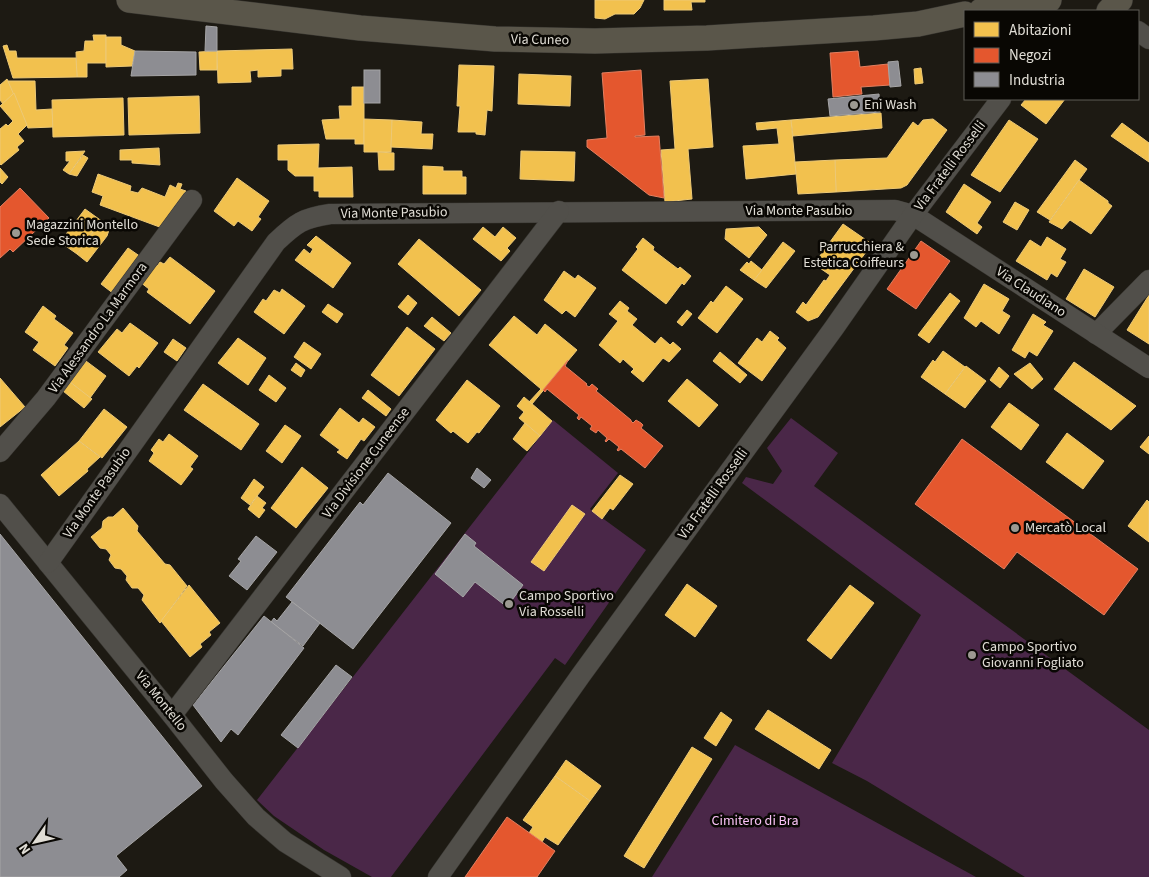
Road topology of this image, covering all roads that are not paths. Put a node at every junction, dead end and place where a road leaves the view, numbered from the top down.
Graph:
1 (129, 0) edge
2 (987, 0) edge
3 (1050, 0) edge
4 (1120, 0) edge
5 (973, 10) edge
6 (987, 10) edge
7 (1061, 10) edge
8 (1110, 10) edge
9 (961, 18) edge
10 (993, 103) edge
11 (192, 200) dead end
12 (559, 211) junction
13 (913, 215) junction
14 (1149, 280) edge
15 (1096, 334) junction
16 (1149, 368) edge
17 (0, 452) edge
18 (0, 504) edge
19 (48, 563) junction
20 (172, 715) junction
21 (341, 877) edge
22 (438, 877) edge

1 - 9 main road, Via Cuneo
2 - 5 main road, Via Cuneo
3 - 6 main road
3 - 7 main road
4 - 8 main road
10 - 13 street, Via Fratelli Rosselli
11 - 17 street, Via Alessandro La Marmora
12 - 13 street, Via Monte Pasubio
12 - 19 street, Via Monte Pasubio
12 - 20 street, Via Divisione Cuneense
13 - 15 street, Via Claudiano
13 - 22 street, Via Fratelli Rosselli
14 - 15 street
15 - 16 street, Via Claudiano
18 - 19 street, Via Montello
19 - 20 street, Via Montello
20 - 21 street, Via Montello

